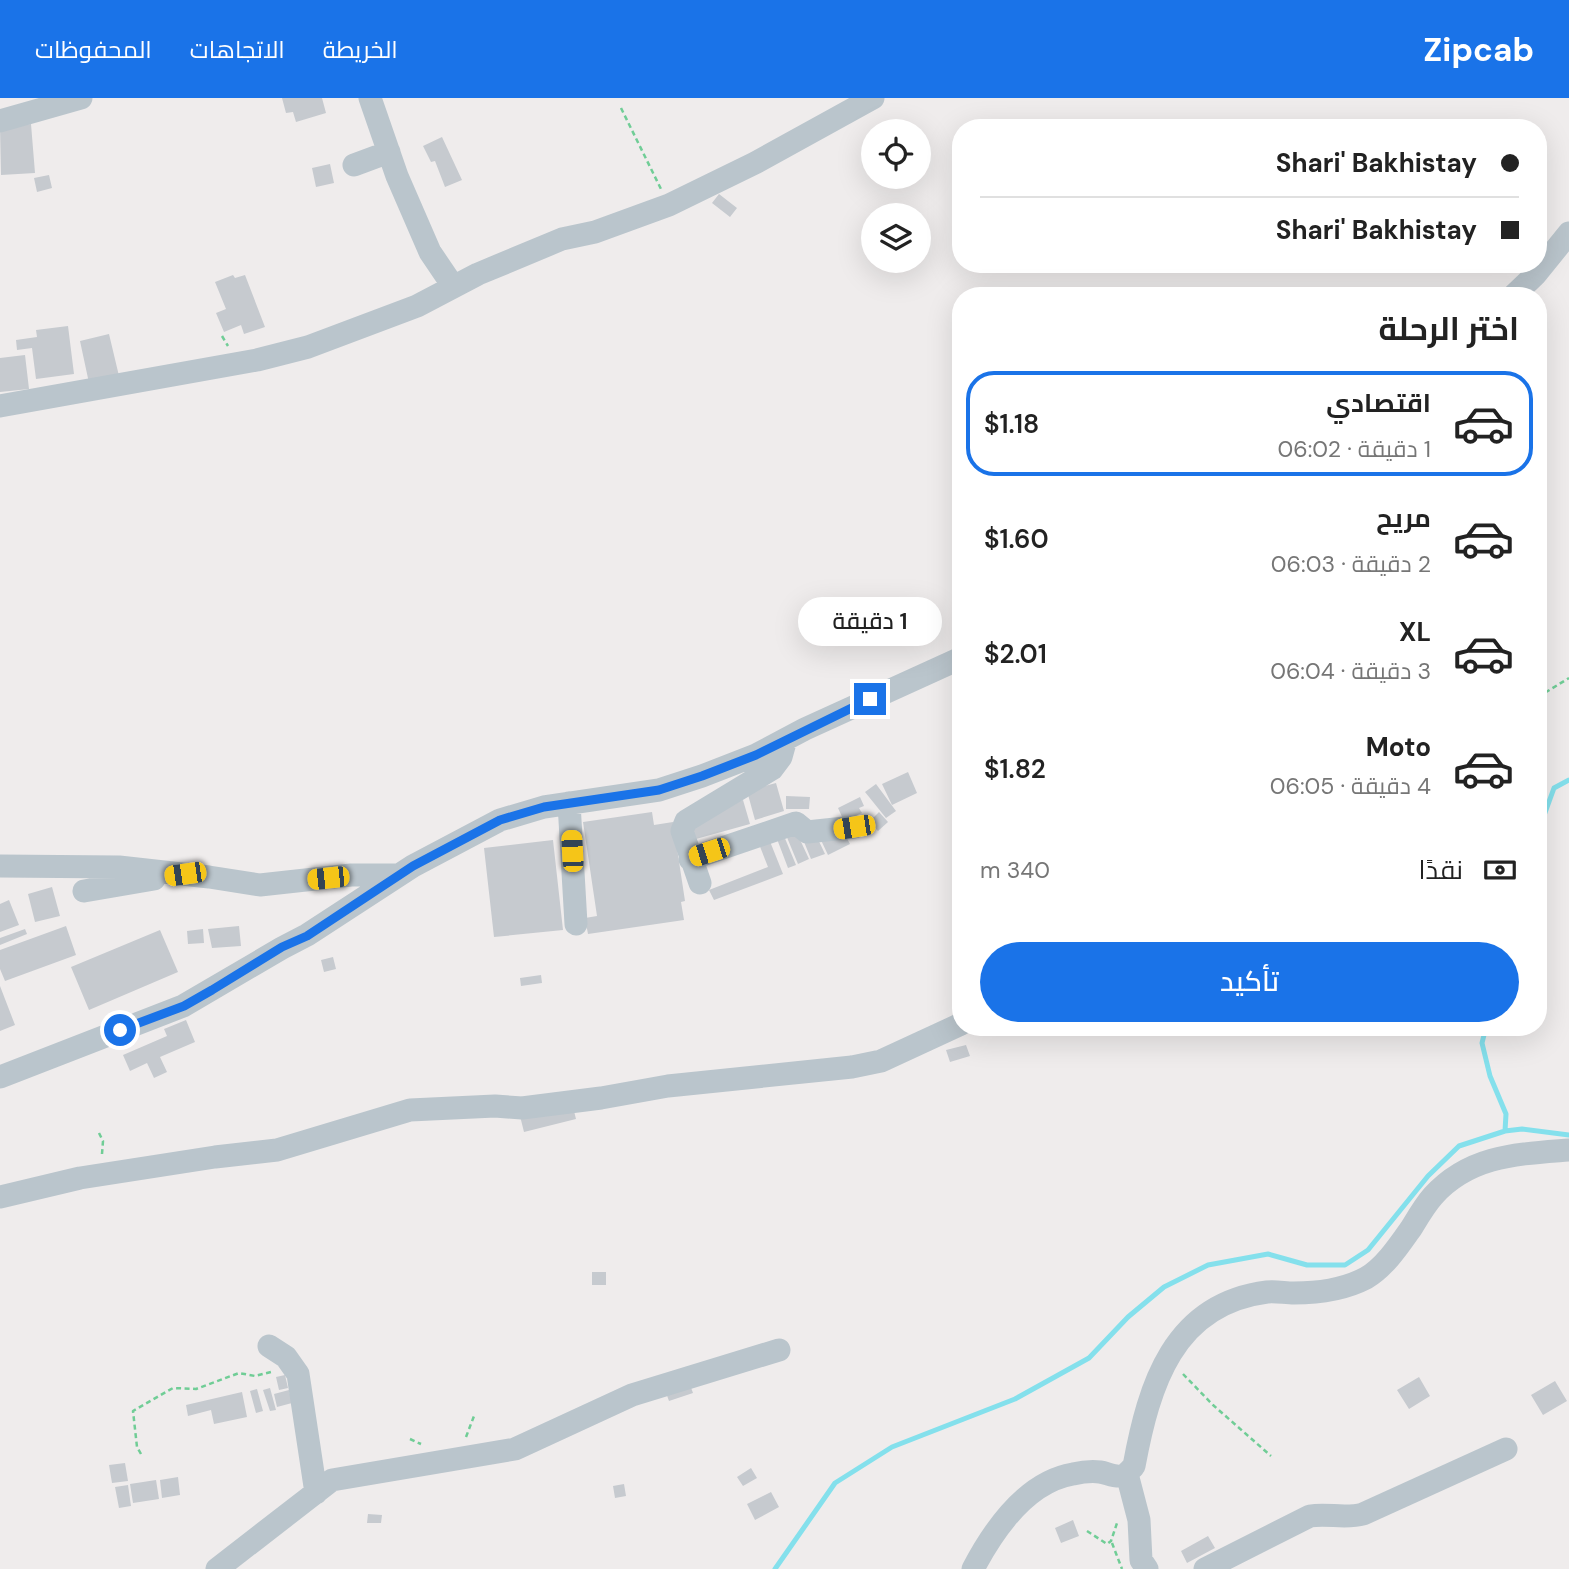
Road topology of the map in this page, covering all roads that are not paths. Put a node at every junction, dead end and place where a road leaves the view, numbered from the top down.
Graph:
1 (81, 98) edge
2 (370, 98) edge
3 (873, 98) edge
4 (41, 103) edge
5 (0, 121) edge
6 (389, 152) junction
7 (354, 165) dead end
8 (1569, 233) edge
9 (1547, 260) edge
10 (1537, 273) edge
11 (453, 286) junction
12 (1522, 287) edge
13 (0, 406) edge
14 (952, 662) edge
15 (786, 739) junction
16 (569, 803) junction
17 (854, 827) dead end
18 (690, 859) junction
19 (0, 866) edge
20 (185, 874) junction
21 (398, 875) junction
22 (700, 883) dead end
23 (84, 891) dead end
24 (576, 924) dead end
25 (952, 1028) edge
26 (0, 1077) edge
27 (1569, 1150) edge
28 (0, 1196) edge
29 (779, 1350) dead end
30 (278, 1352) road end
31 (1506, 1450) dead end
32 (1127, 1474) junction
33 (316, 1493) junction
34 (217, 1569) edge
35 (973, 1569) edge
36 (1147, 1569) edge
37 (1205, 1569) edge

1 - 4 street
2 - 6 street
3 - 11 street
4 - 5 street
6 - 7 street
6 - 11 street
8 - 9 street
10 - 12 street
11 - 13 street
14 - 15 street
15 - 16 street
15 - 18 street
16 - 21 street
16 - 24 street
17 - 18 street
18 - 22 street
19 - 20 street
20 - 21 street
20 - 23 street
21 - 26 street
25 - 28 street
27 - 32 street
29 - 33 street
30 - 33 street
31 - 37 street
32 - 35 street
32 - 36 street
33 - 34 street

